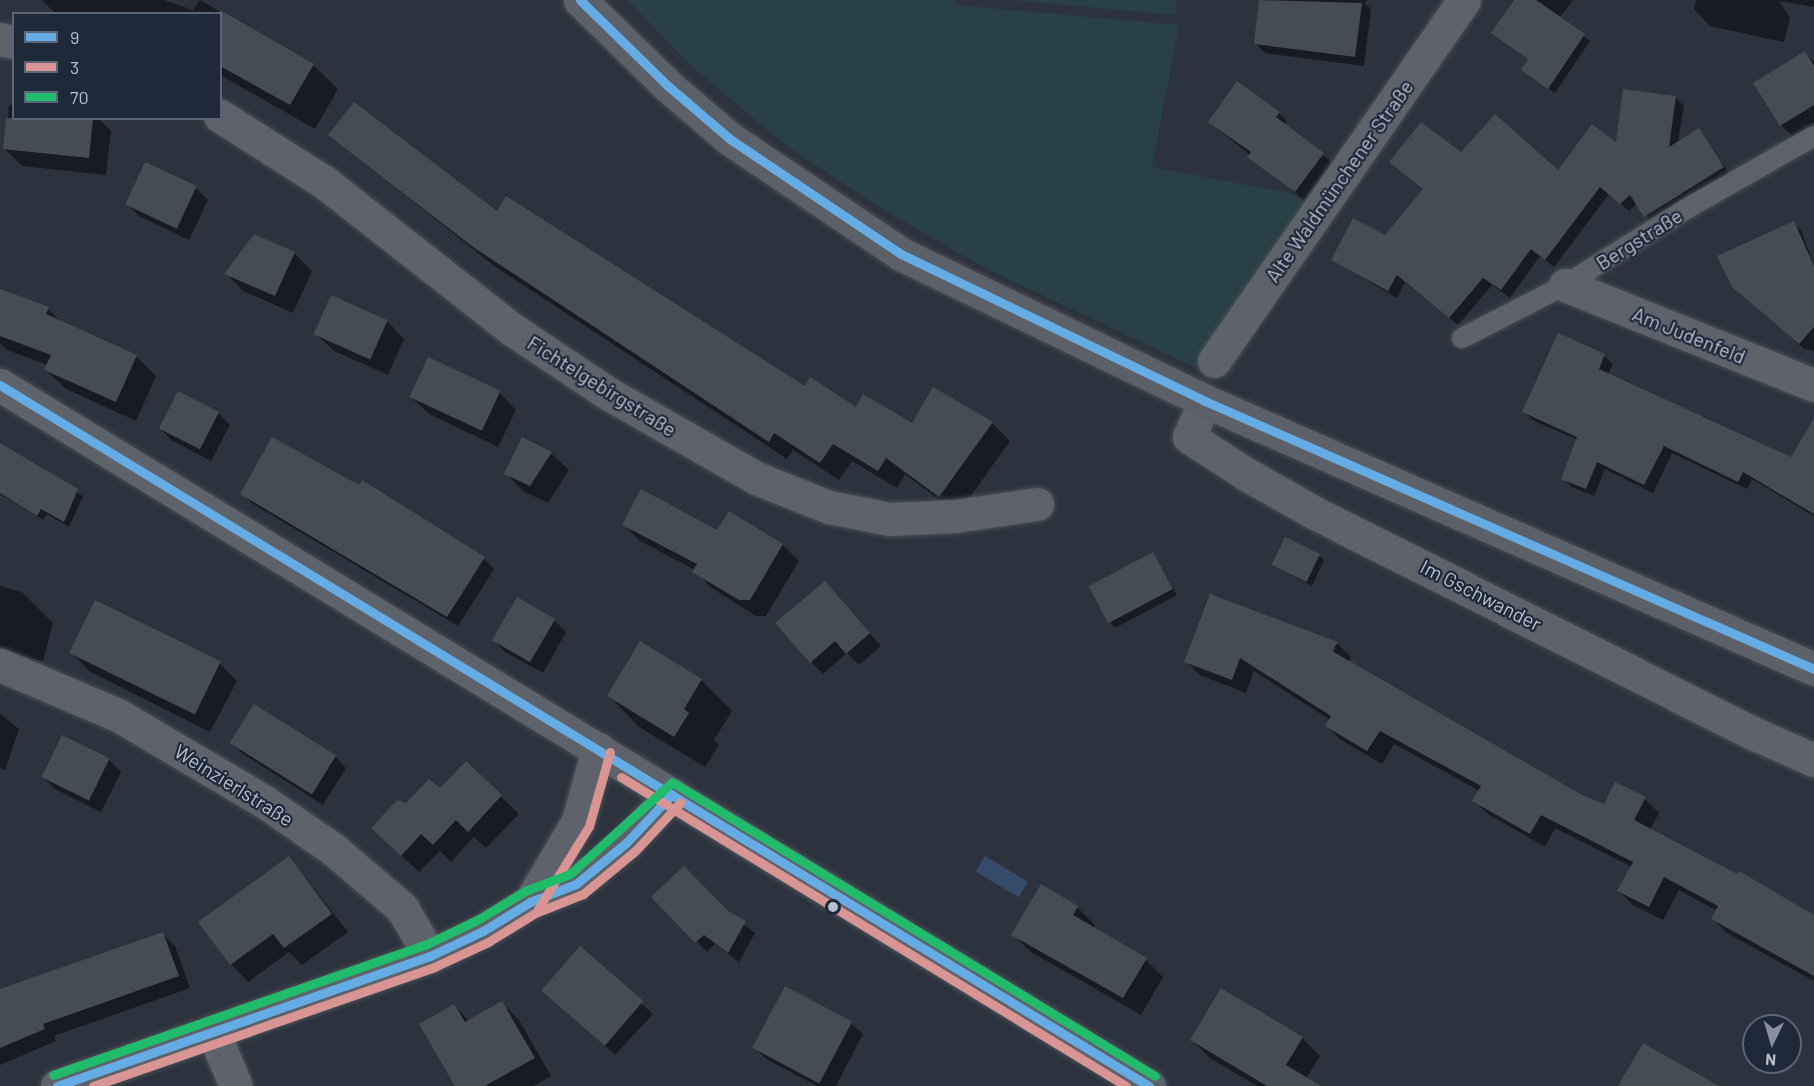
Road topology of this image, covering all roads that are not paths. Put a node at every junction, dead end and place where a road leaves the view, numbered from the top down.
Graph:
1 (580, 0) edge
2 (1464, 0) edge
3 (222, 117) edge
4 (1814, 136) edge
5 (1565, 285) junction
6 (1462, 338) dead end
7 (1214, 361) dead end
8 (0, 385) edge
9 (1814, 385) edge
10 (1205, 401) junction
11 (1037, 504) dead end
12 (0, 665) edge
13 (1814, 669) edge
14 (598, 749) junction
15 (1814, 759) edge
16 (672, 794) junction
17 (530, 902) junction
18 (430, 956) junction
19 (214, 1034) junction
20 (57, 1086) edge
21 (236, 1086) edge
22 (1149, 1086) edge

1 - 10 main road
2 - 7 street, Alte Waldmünchener Straße
3 - 11 street, Fichtelgebirgstraße
4 - 5 lane, Bergstraße
5 - 6 lane, Bergstraße
5 - 9 street, Am Judenfeld
8 - 14 street
10 - 13 main road
10 - 15 street, Im Gschwander
12 - 18 street, Weinzierlstraße
14 - 16 street
14 - 17 street
16 - 17 street
16 - 22 street
17 - 18 street
18 - 19 street
19 - 20 street
19 - 21 street

